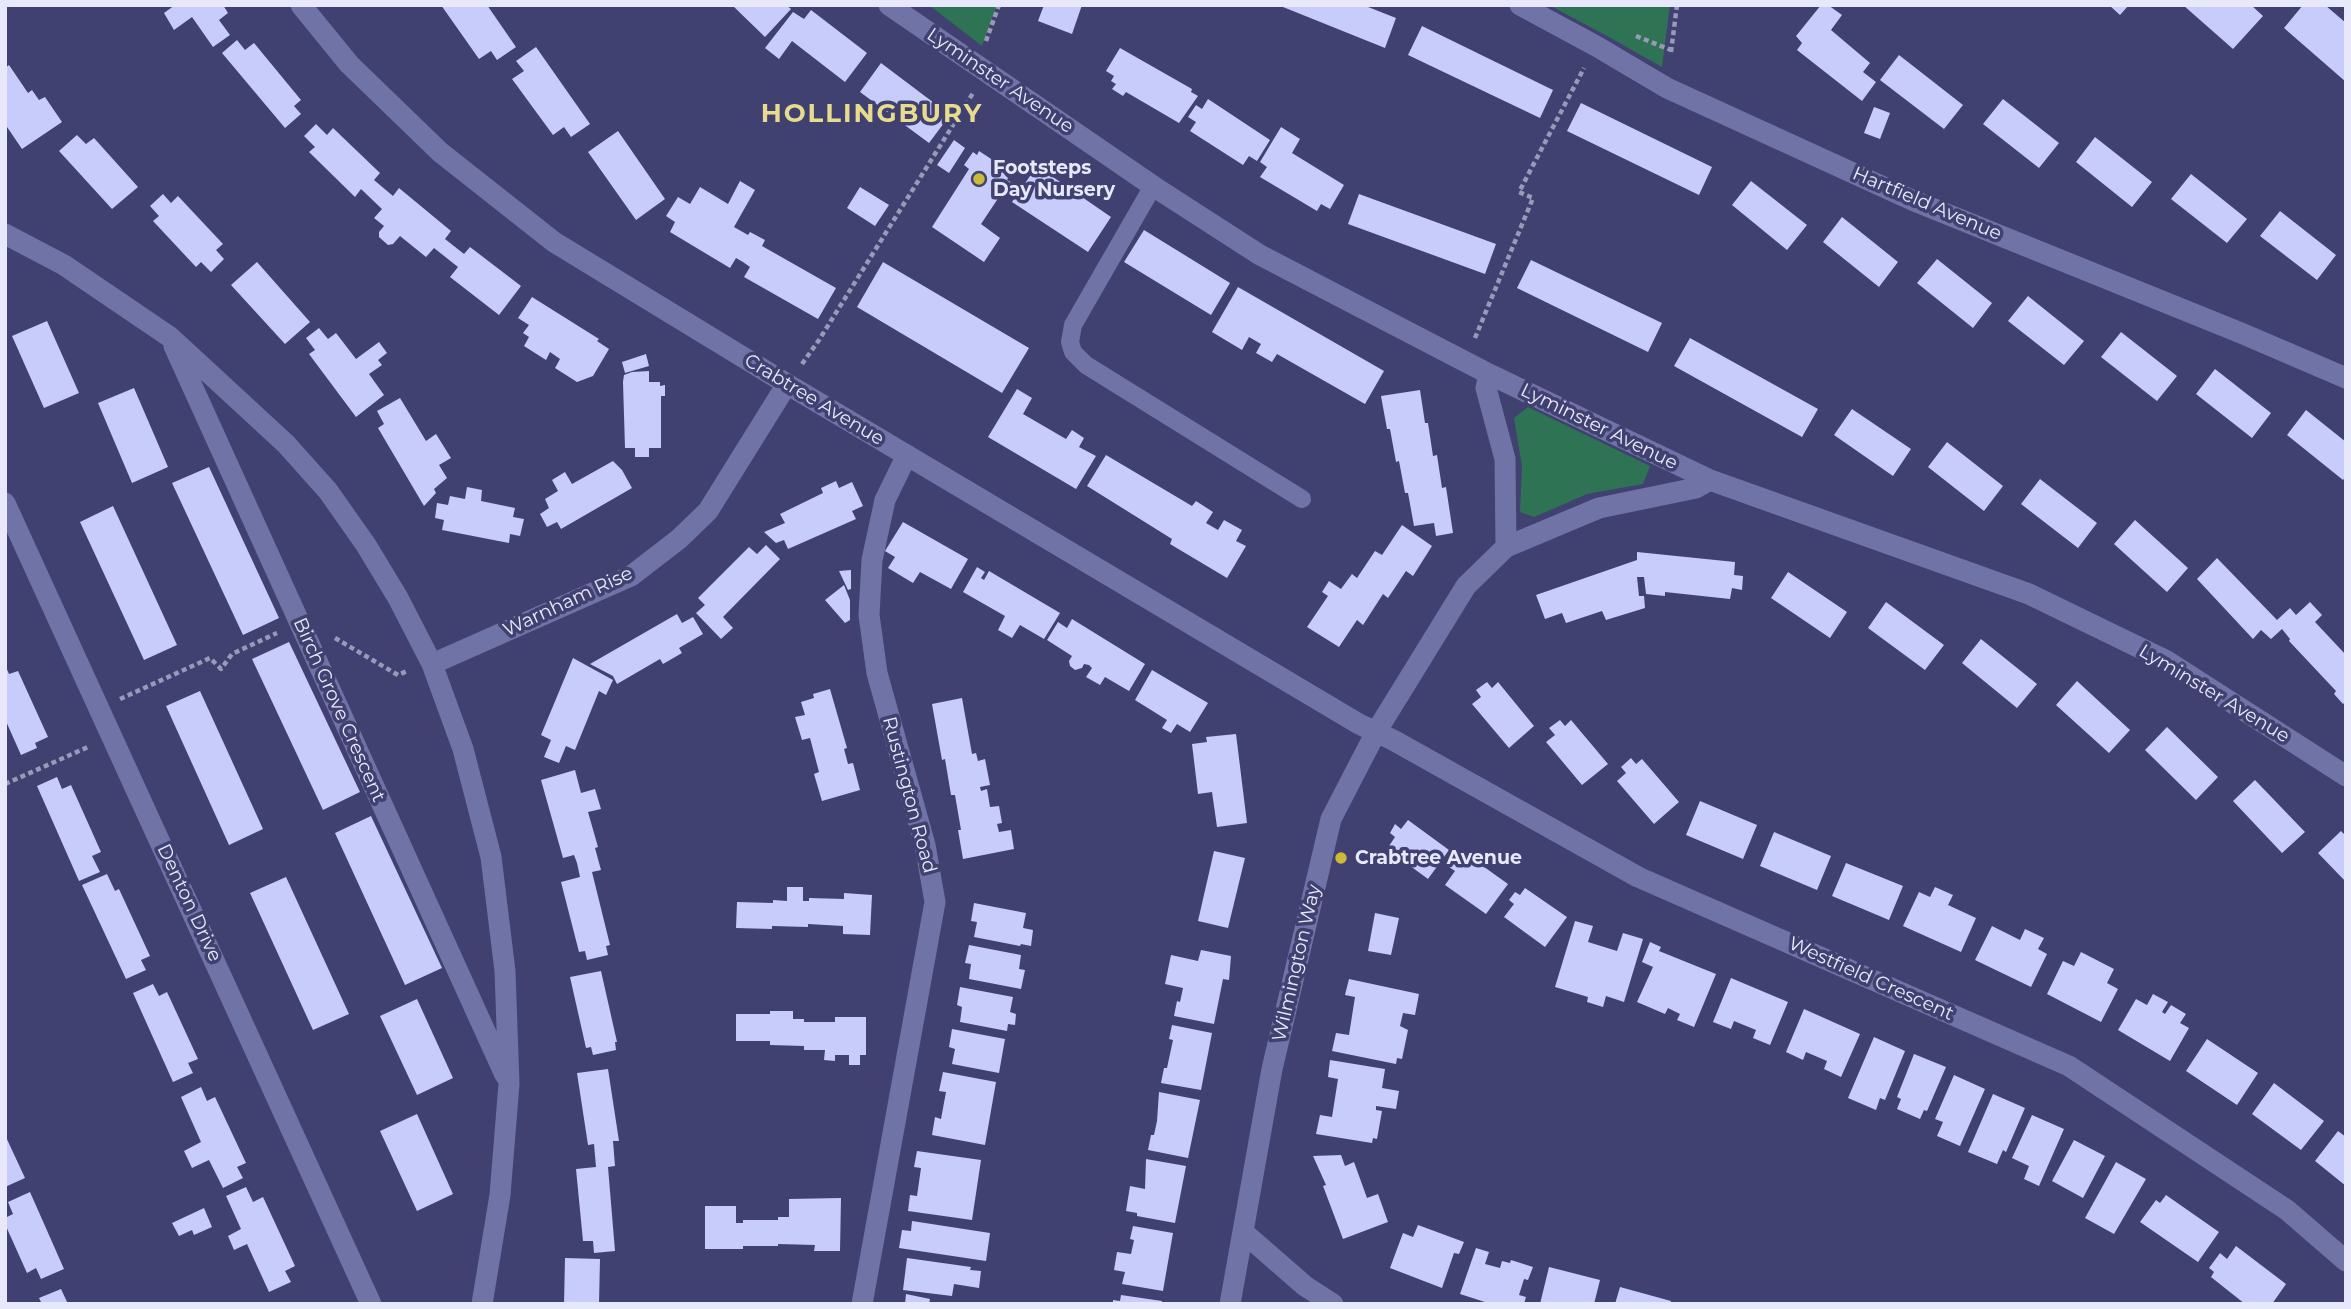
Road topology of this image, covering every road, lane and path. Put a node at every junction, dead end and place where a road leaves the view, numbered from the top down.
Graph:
1 (301, 5) edge
2 (889, 5) edge
3 (999, 5) edge
4 (1520, 5) edge
5 (1677, 5) edge
6 (1596, 46) junction
7 (982, 68) junction
8 (1667, 88) junction
9 (1153, 186) junction
10 (5, 234) edge
11 (170, 337) junction
12 (819, 340) dead end
13 (1465, 361) junction
14 (1489, 374) junction
15 (2346, 378) edge
16 (787, 384) junction
17 (907, 455) junction
18 (1710, 480) junction
19 (1302, 499) dead end
20 (5, 503) edge
21 (1506, 547) junction
22 (300, 623) junction
23 (432, 664) junction
24 (100, 708) junction
25 (1376, 732) junction
26 (112, 736) junction
27 (2346, 776) edge
28 (5, 783) edge
29 (509, 1084) junction
30 (1242, 1232) junction
31 (2346, 1261) edge
32 (371, 1304) edge
33 (482, 1304) edge
34 (862, 1304) edge
35 (1230, 1304) edge
36 (1333, 1304) edge

1 - 16 street, Crabtree Avenue
2 - 7 street, Lyminster Avenue
3 - 7 path
4 - 6 street, Hartfield Avenue
5 - 8 path
6 - 8 street, Hartfield Avenue
6 - 13 path
7 - 9 street, Lyminster Avenue
7 - 12 path
8 - 15 street, Hartfield Avenue
9 - 13 street, Lyminster Avenue
9 - 19 lane
10 - 11 street, Birch Grove Crescent
11 - 22 street, Birch Grove Crescent
11 - 23 street, Birch Grove Crescent
13 - 14 street, Lyminster Avenue
14 - 18 street, Lyminster Avenue
14 - 21 street
16 - 17 street, Crabtree Avenue
16 - 23 street, Warnham Rise
17 - 25 street, Crabtree Avenue
17 - 34 street, Rustington Road
18 - 21 street, Wilmington Way
18 - 27 street, Lyminster Avenue
20 - 24 street, Denton Drive
21 - 25 street, Wilmington Way
22 - 23 path
22 - 24 path
22 - 29 street, Birch Grove Crescent
23 - 29 street, Birch Grove Crescent
24 - 26 street, Denton Drive
25 - 30 street, Wilmington Way
25 - 31 street, Westfield Crescent
26 - 28 path
26 - 32 street, Denton Drive
29 - 33 street, Birch Grove Crescent
30 - 35 street, Wilmington Way
30 - 36 street

